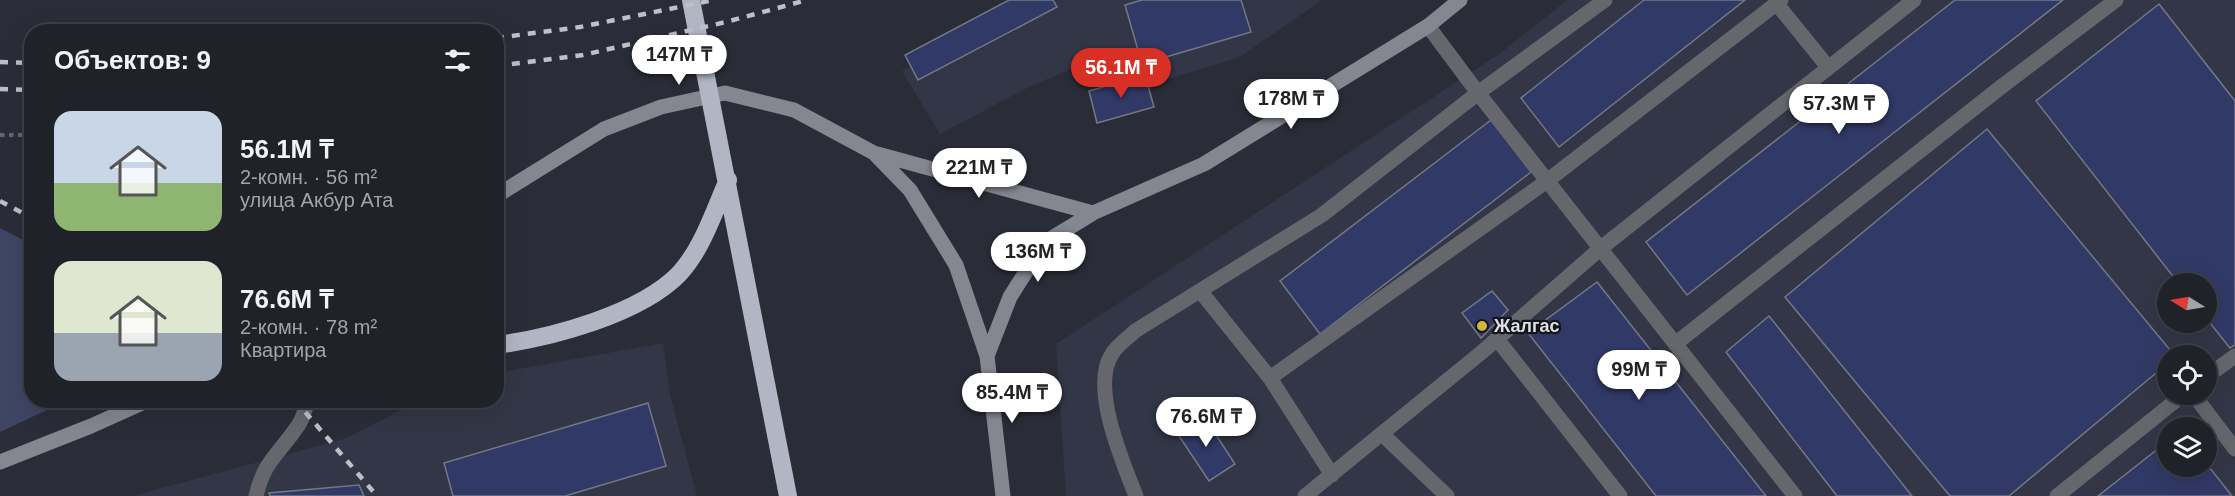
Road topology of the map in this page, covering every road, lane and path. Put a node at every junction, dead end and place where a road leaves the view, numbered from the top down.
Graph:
1 (692, 0) edge
2 (1460, 0) edge
3 (1605, 0) edge
4 (1914, 0) edge
5 (2116, 0) edge
6 (1779, 2) edge
7 (1428, 26) junction
8 (1828, 68) junction
9 (1478, 93) junction
10 (0, 135) edge
11 (24, 135) edge
12 (874, 153) junction
13 (727, 177) junction
14 (1547, 181) junction
15 (504, 191) edge
16 (1094, 213) junction
17 (1601, 248) junction
18 (1201, 292) junction
19 (1497, 339) junction
20 (504, 344) edge
21 (1675, 344) junction
22 (987, 356) junction
23 (2235, 356) edge
24 (2217, 369) edge
25 (1270, 378) junction
26 (2170, 405) edge
27 (2201, 405) edge
28 (131, 408) edge
29 (305, 408) edge
30 (1382, 434) junction
31 (2235, 449) edge
32 (0, 462) edge
33 (1332, 475) junction
34 (255, 496) edge
35 (788, 496) edge
36 (1003, 496) edge
37 (1136, 496) edge
38 (1305, 496) edge
39 (1447, 496) edge
40 (1620, 496) edge
41 (1795, 496) edge
42 (2057, 496) edge

1 - 13 highway
2 - 7 main road
3 - 9 lane
4 - 8 lane
5 - 21 lane
6 - 8 lane
6 - 14 lane
7 - 9 lane
7 - 16 main road
8 - 17 lane
9 - 14 lane
9 - 18 lane
10 - 11 path
12 - 15 main road
12 - 16 main road
12 - 22 main road
13 - 20 highway
13 - 35 highway
14 - 17 lane
14 - 25 lane
16 - 22 main road
17 - 19 lane
17 - 21 lane
18 - 25 lane
18 - 37 lane
19 - 30 lane
19 - 40 lane
21 - 41 lane
22 - 36 main road
23 - 24 lane
25 - 33 lane
26 - 42 lane
27 - 31 lane
28 - 32 main road
29 - 34 lane
30 - 33 lane
30 - 39 lane
33 - 38 lane

